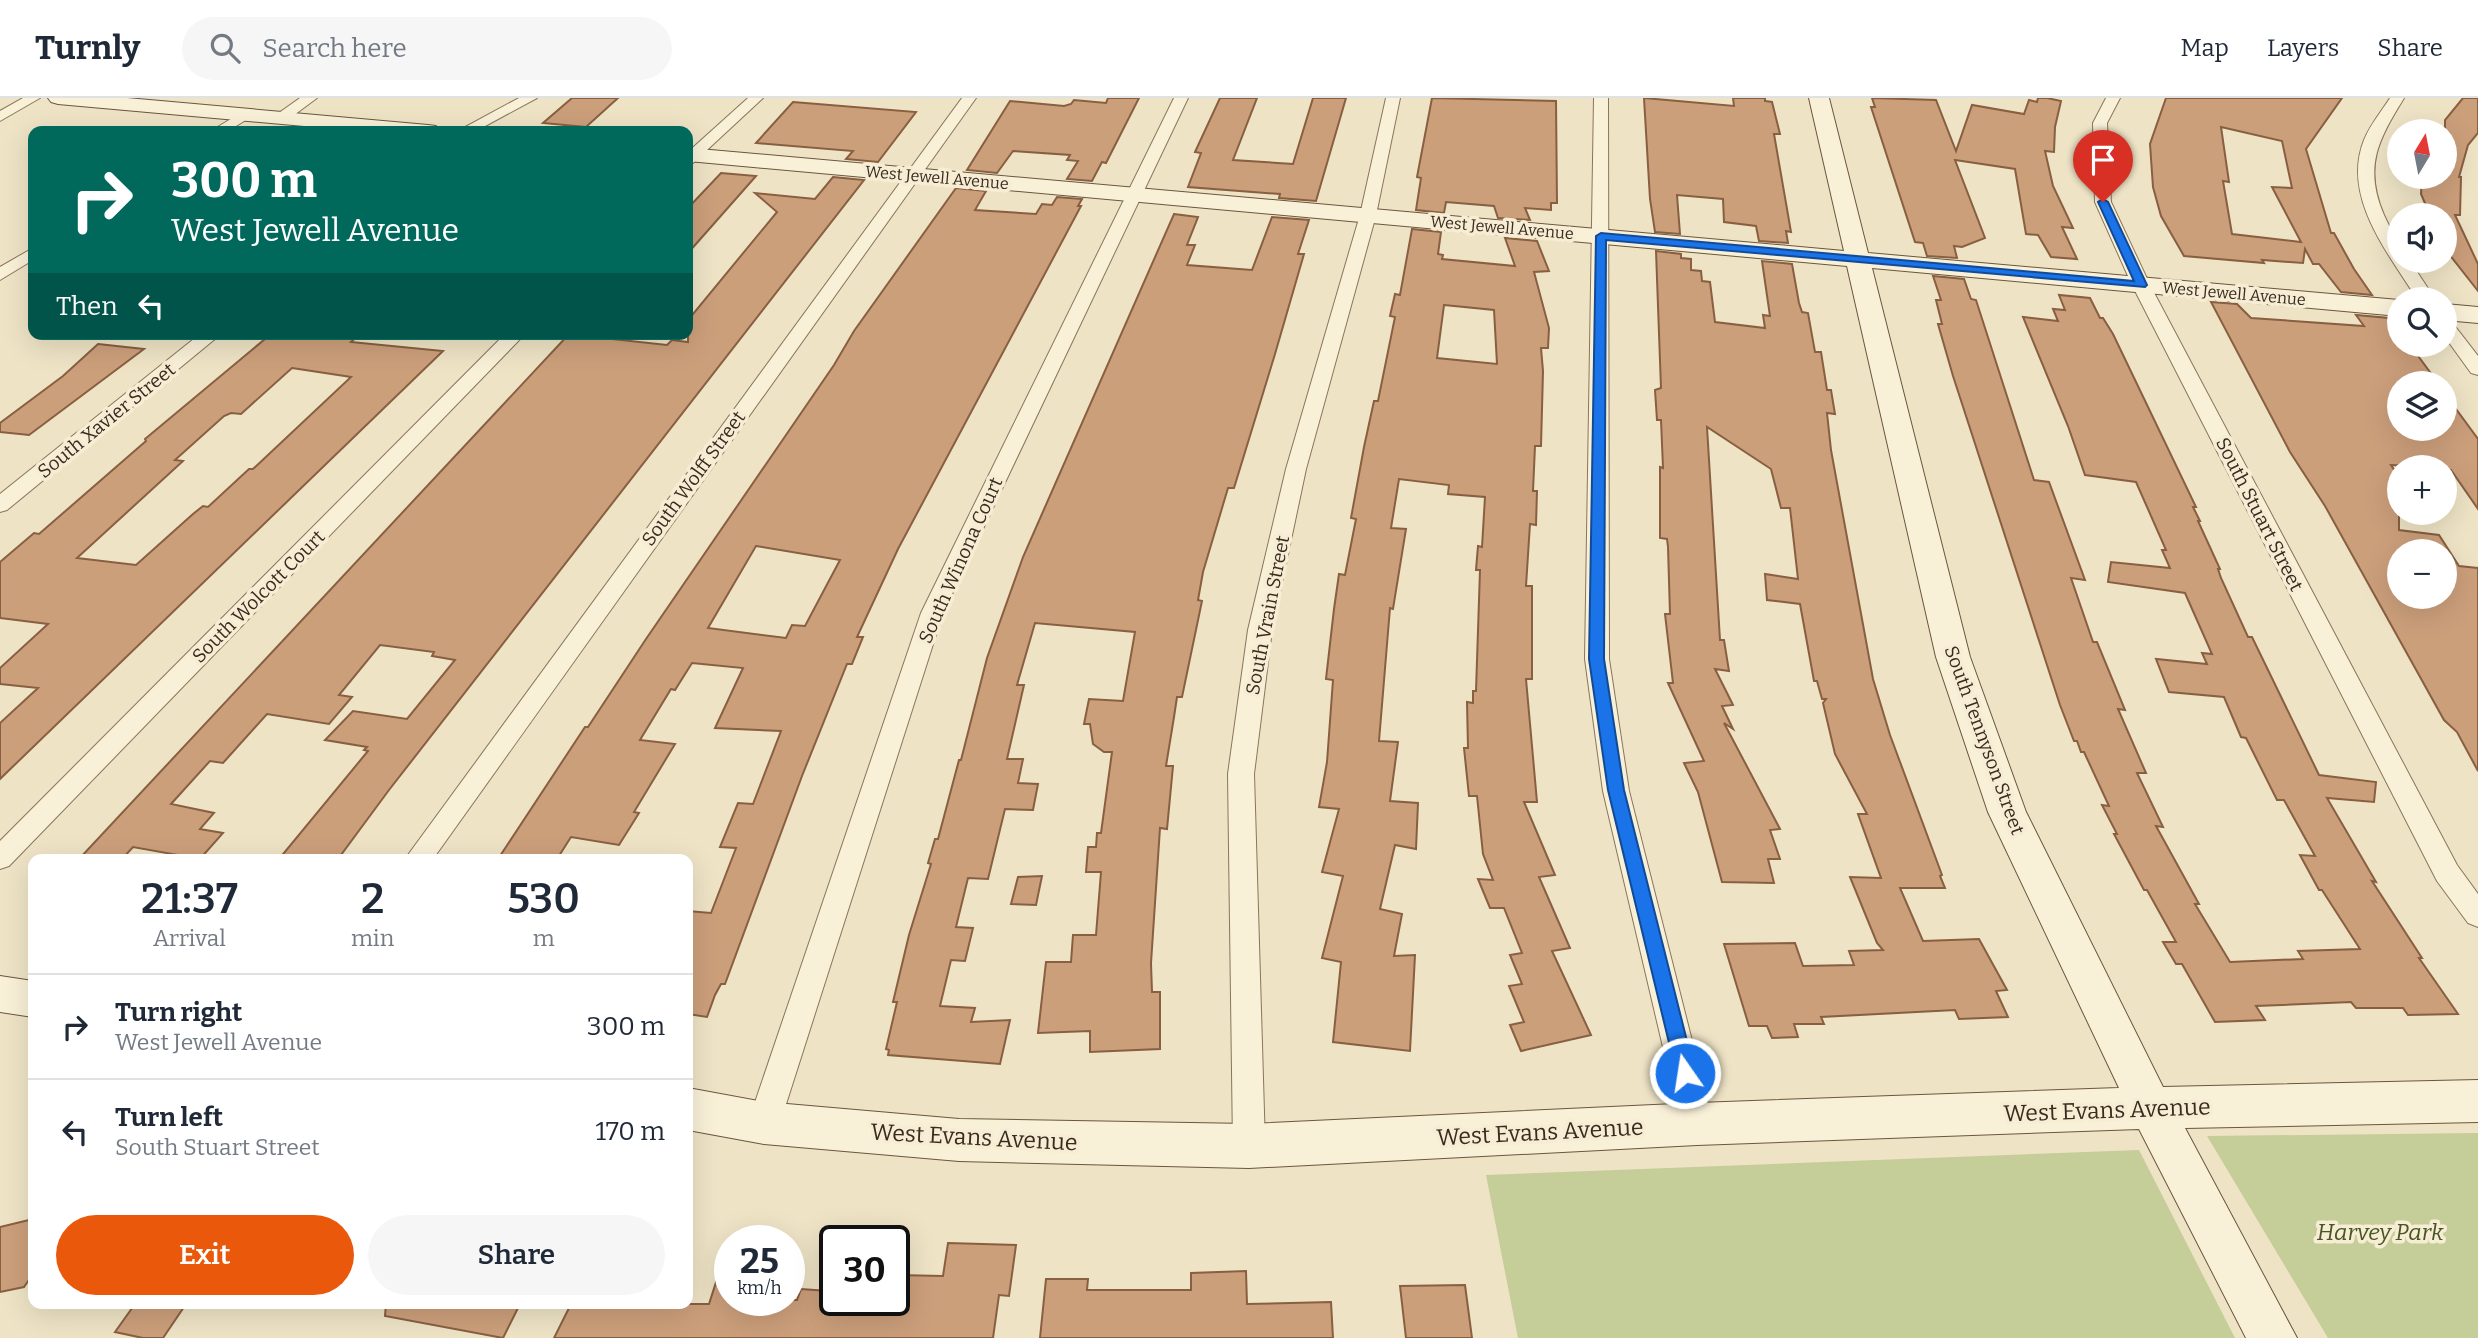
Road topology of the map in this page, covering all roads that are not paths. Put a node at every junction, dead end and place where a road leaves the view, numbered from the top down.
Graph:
1 (33, 98) edge
2 (58, 98) edge
3 (310, 98) edge
4 (530, 98) edge
5 (756, 98) edge
6 (970, 98) edge
7 (1181, 98) edge
8 (1393, 98) edge
9 (1601, 98) edge
10 (1819, 98) edge
11 (2113, 98) edge
12 (2397, 98) edge
13 (244, 115) junction
14 (0, 117) edge
15 (281, 118) junction
16 (227, 126) edge
17 (371, 126) edge
18 (475, 126) edge
19 (693, 153) edge
20 (693, 157) edge
21 (913, 175) junction
22 (1133, 195) junction
23 (1368, 215) junction
24 (1601, 236) junction
25 (2387, 237) edge
26 (28, 256) edge
27 (1858, 259) junction
28 (0, 275) edge
29 (2141, 285) junction
30 (2387, 307) edge
31 (2457, 313) edge
32 (2478, 315) edge
33 (205, 340) edge
34 (510, 340) edge
35 (2457, 342) edge
36 (2478, 369) edge
37 (0, 505) edge
38 (422, 854) edge
39 (0, 858) edge
40 (2478, 915) edge
41 (0, 994) edge
42 (28, 998) edge
43 (2478, 1101) edge
44 (2151, 1108) junction
45 (693, 1110) edge
46 (764, 1123) junction
47 (1698, 1124) junction
48 (1249, 1146) junction
49 (2272, 1338) edge

1 - 14 street
2 - 13 main road
3 - 15 street
4 - 18 street
5 - 19 street
6 - 21 street, South Wolff Street
7 - 22 street, South Winona Court
8 - 23 street, South Vrain Street
9 - 24 street
10 - 27 main road, South Tennyson Street
11 - 29 street, South Stuart Street
12 - 25 street
13 - 15 main road
13 - 16 street
15 - 17 main road
20 - 21 main road, West Jewell Avenue
21 - 22 main road, West Jewell Avenue
21 - 38 street, South Wolff Street
22 - 23 main road, West Jewell Avenue
22 - 46 street, South Winona Court
23 - 24 main road, West Jewell Avenue
23 - 48 street, South Vrain Street
24 - 27 main road, West Jewell Avenue
24 - 47 street
26 - 28 street
27 - 29 main road, West Jewell Avenue
27 - 44 main road, South Tennyson Street
29 - 30 main road, West Jewell Avenue
29 - 40 street, South Stuart Street
31 - 32 main road
33 - 37 street, South Xavier Street
34 - 39 street, South Wolcott Court
35 - 36 street
41 - 42 main road
43 - 44 main road, West Evans Avenue
44 - 47 main road, West Evans Avenue
44 - 49 main road, South Tennyson Street
45 - 46 main road, West Evans Avenue
46 - 48 main road, West Evans Avenue
47 - 48 main road, West Evans Avenue

